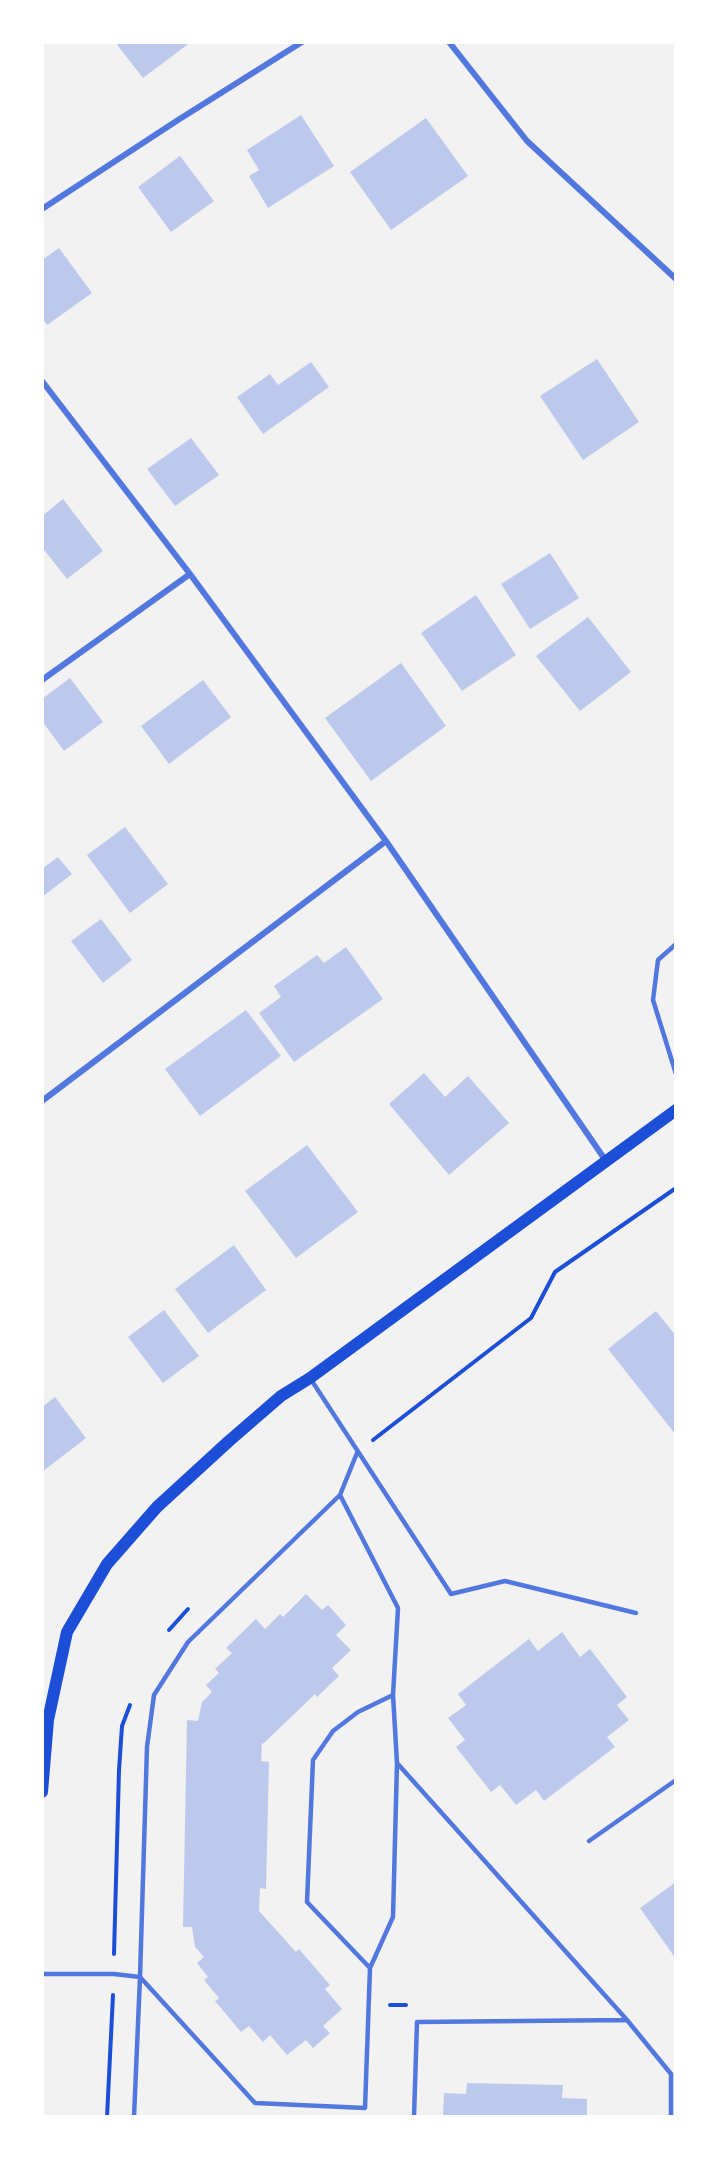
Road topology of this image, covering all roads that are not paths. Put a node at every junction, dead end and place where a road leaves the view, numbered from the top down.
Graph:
1 (302, 42) edge
2 (449, 42) edge
3 (42, 209) edge
4 (676, 279) edge
5 (42, 381) edge
6 (190, 574) junction
7 (42, 680) edge
8 (386, 841) junction
9 (676, 944) edge
10 (676, 1074) edge
11 (42, 1101) edge
12 (676, 1110) edge
13 (606, 1161) junction
14 (310, 1378) junction
15 (357, 1453) junction
16 (340, 1495) junction
17 (636, 1613) dead end
18 (393, 1695) junction
19 (397, 1763) junction
20 (676, 1780) edge
21 (42, 1792) edge
22 (589, 1841) dead end
23 (369, 1968) junction
24 (42, 1974) edge
25 (140, 1977) junction
26 (627, 2020) junction
27 (365, 2108) junction
28 (134, 2117) edge
29 (365, 2117) edge
30 (414, 2117) edge
31 (671, 2117) edge

1 - 3 street
2 - 4 street
5 - 6 street
6 - 7 street
6 - 8 street
8 - 11 street
8 - 13 street
9 - 10 lane
12 - 13 main road
13 - 14 main road
14 - 15 lane
14 - 21 main road
15 - 16 lane
15 - 17 lane
16 - 18 lane
16 - 25 lane
18 - 19 lane
18 - 23 lane
19 - 23 lane
19 - 26 lane
20 - 22 lane
23 - 27 lane
24 - 25 lane
25 - 27 lane
25 - 28 lane
26 - 30 lane
26 - 31 lane
27 - 29 lane

